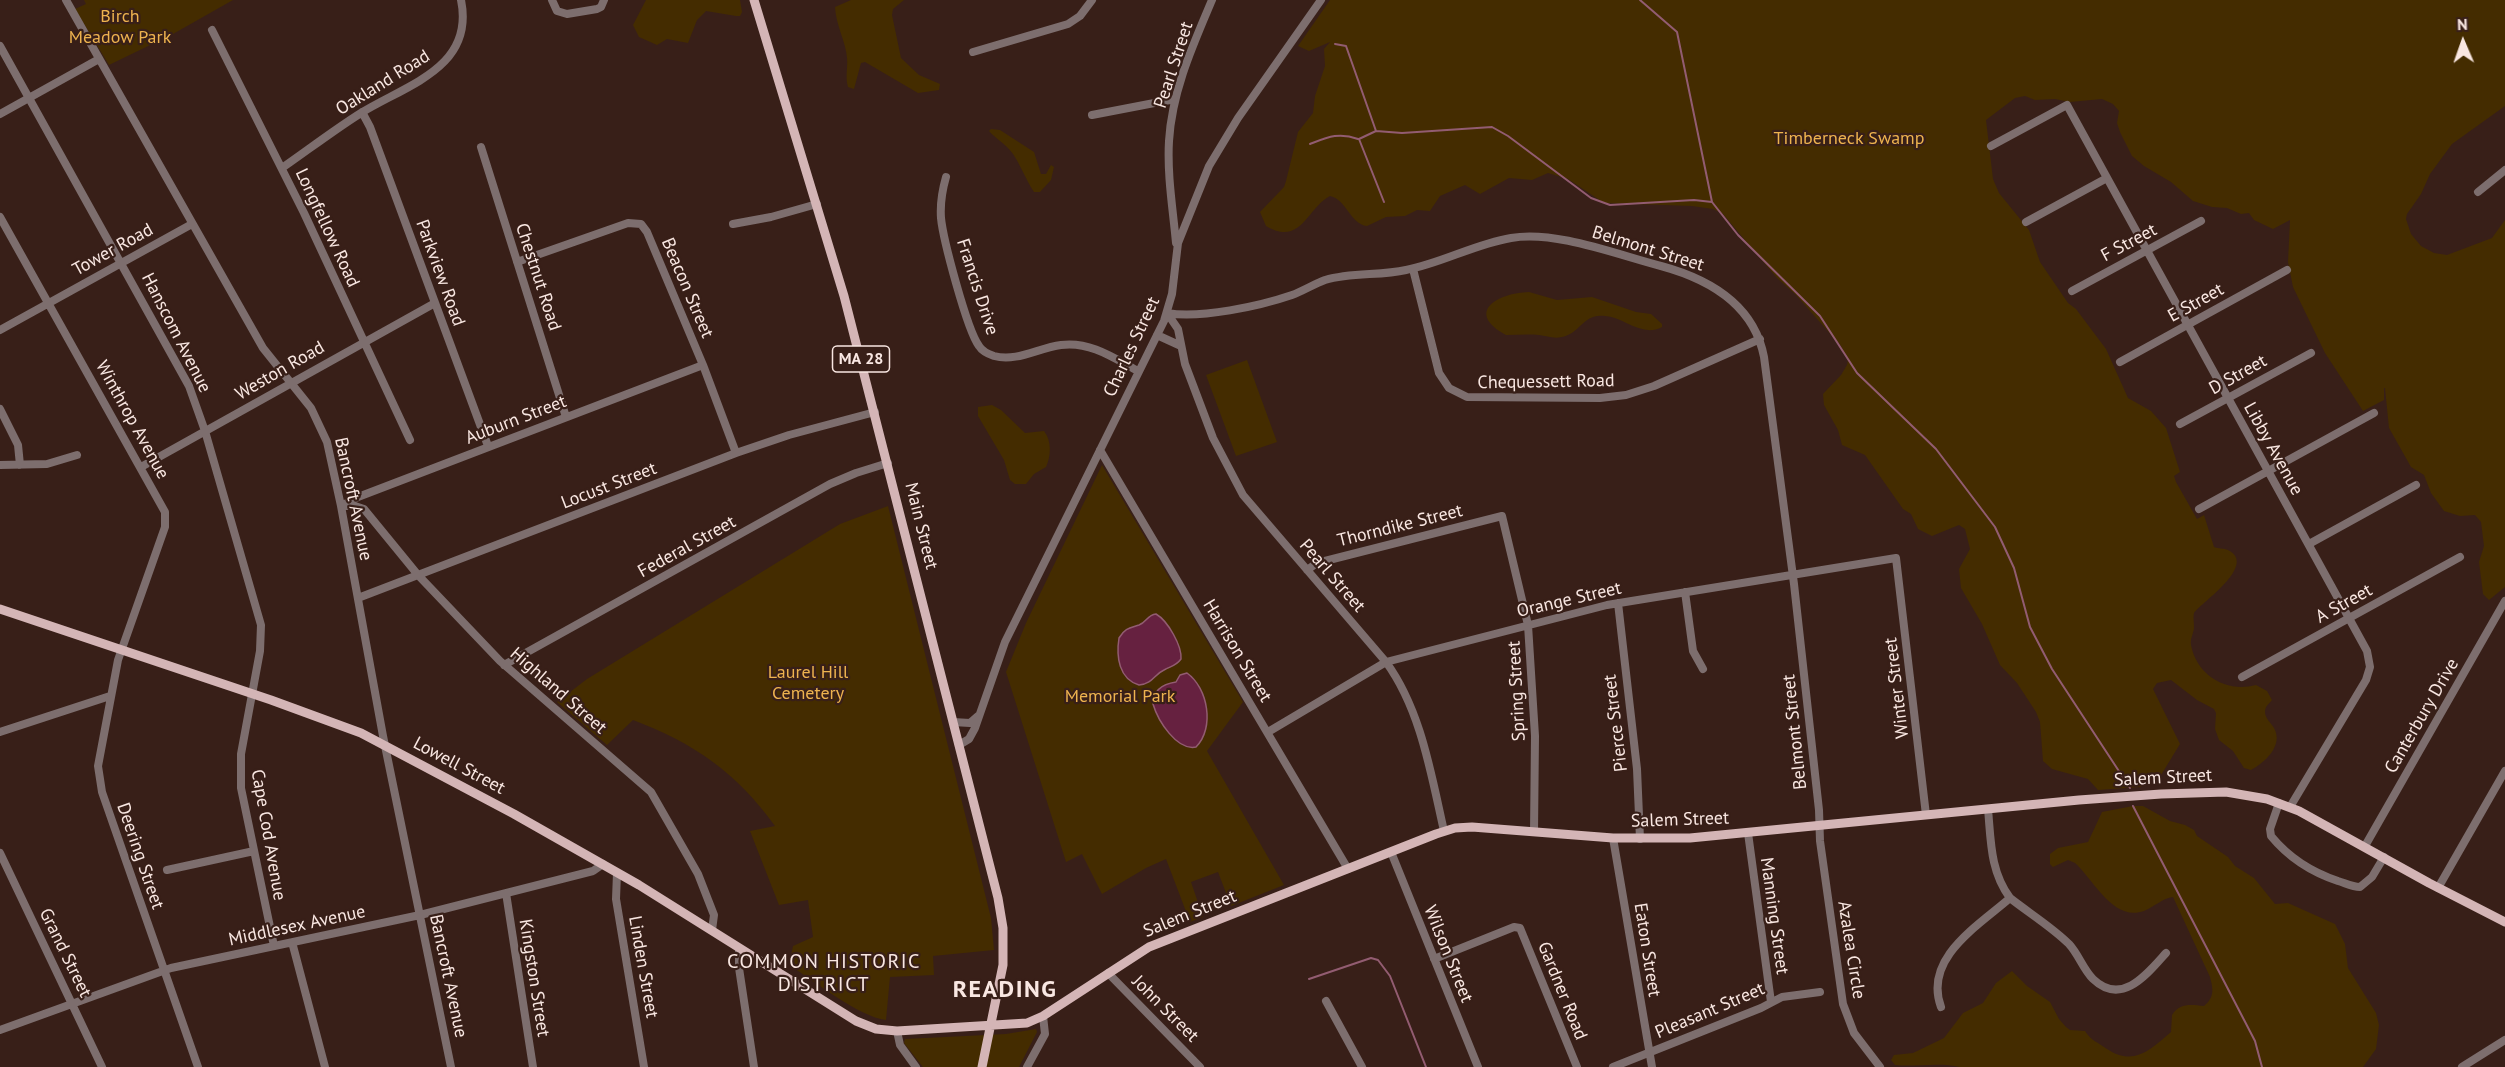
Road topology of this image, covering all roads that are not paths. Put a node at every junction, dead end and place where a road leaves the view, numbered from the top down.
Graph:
1 (66, 0) edge
2 (461, 0) edge
3 (552, 0) edge
4 (754, 0) edge
5 (1092, 0) edge
6 (1212, 0) edge
7 (1320, 0) edge
8 (602, 4) edge
9 (212, 30) dead end
10 (0, 46) edge
11 (973, 52) dead end
12 (99, 59) junction
13 (29, 98) junction
14 (1175, 99) junction
15 (362, 112) junction
16 (0, 114) edge
17 (1092, 115) dead end
18 (1991, 146) dead end
19 (481, 147) dead end
20 (282, 168) junction
21 (2505, 170) edge
22 (946, 177) dead end
23 (2108, 178) junction
24 (2478, 192) dead end
25 (817, 204) junction
26 (0, 217) edge
27 (2201, 221) dead end
28 (2026, 222) dead end
29 (192, 224) junction
30 (734, 224) dead end
31 (1177, 248) junction
32 (2147, 250) junction
33 (122, 262) junction
34 (518, 262) junction
35 (1413, 269) junction
36 (2287, 270) dead end
37 (2072, 291) dead end
38 (48, 303) junction
39 (435, 303) junction
40 (1167, 313) junction
41 (2188, 324) junction
42 (0, 330) edge
43 (1157, 335) junction
44 (1760, 339) junction
45 (363, 342) junction
46 (1181, 346) junction
47 (2311, 353) dead end
48 (2120, 362) dead end
49 (703, 365) junction
50 (1138, 371) junction
51 (291, 382) junction
52 (2228, 398) junction
53 (0, 410) edge
54 (875, 412) junction
55 (2374, 412) dead end
56 (566, 417) junction
57 (2180, 424) dead end
58 (205, 431) junction
59 (410, 440) dead end
60 (488, 446) junction
61 (1100, 450) junction
62 (736, 453) junction
63 (77, 455) dead end
64 (888, 463) junction
65 (0, 465) edge
66 (20, 465) junction
67 (141, 467) junction
68 (2268, 471) junction
69 (2416, 485) dead end
70 (341, 506) junction
71 (2199, 510) dead end
72 (1502, 516) joint
73 (2309, 544) junction
74 (2460, 557) dead end
75 (1896, 558) joint
76 (1307, 570) junction
77 (1792, 575) junction
78 (418, 576) junction
79 (1685, 592) junction
80 (358, 598) junction
81 (2505, 601) edge
82 (1618, 603) junction
83 (0, 609) edge
84 (2349, 618) junction
85 (1528, 625) junction
86 (122, 649) junction
87 (1386, 662) junction
88 (504, 665) junction
89 (1703, 669) dead end
90 (2242, 677) dead end
91 (252, 694) junction
92 (110, 696) junction
93 (977, 720) junction
94 (953, 722) junction
95 (0, 732) edge
96 (1268, 732) junction
97 (959, 745) junction
98 (385, 746) junction
99 (2504, 774) edge
100 (2279, 803) junction
101 (2290, 807) junction
102 (1988, 809) junction
103 (1926, 815) junction
104 (1819, 826) junction
105 (1444, 831) junction
106 (1534, 832) junction
107 (1748, 833) junction
108 (1614, 838) junction
109 (1640, 839) junction
110 (2365, 846) junction
111 (254, 852) junction
112 (1391, 852) junction
113 (0, 853) edge
114 (2384, 857) junction
115 (603, 864) junction
116 (1348, 869) junction
117 (167, 870) dead end
118 (617, 873) junction
119 (2438, 888) junction
120 (506, 893) junction
121 (2010, 898) junction
122 (420, 915) junction
123 (2504, 919) edge
124 (712, 930) junction
125 (292, 942) junction
126 (274, 946) junction
127 (739, 948) junction
128 (2166, 953) dead end
129 (1434, 959) junction
130 (165, 970) junction
131 (1108, 973) junction
132 (1820, 992) dead end
133 (1326, 1001) dead end
134 (1771, 1002) junction
135 (72, 1003) junction
136 (1941, 1008) dead end
137 (1043, 1016) junction
138 (868, 1026) joint
139 (991, 1026) junction
140 (0, 1029) edge
141 (897, 1031) junction
142 (2505, 1040) edge
143 (1648, 1053) junction
144 (102, 1067) edge
145 (198, 1067) edge
146 (325, 1067) edge
147 (451, 1067) edge
148 (532, 1067) edge
149 (644, 1067) edge
150 (754, 1067) edge
151 (916, 1067) edge
152 (982, 1067) edge
153 (1027, 1067) edge
154 (1200, 1067) edge
155 (1362, 1067) edge
156 (1478, 1067) edge
157 (1577, 1067) edge
158 (1613, 1067) edge
159 (1652, 1067) edge
160 (1880, 1067) edge
161 (2462, 1067) edge

1 - 12 street, Bancroft Avenue
2 - 15 street, Oakland Road
3 - 8 street
4 - 25 main road, Main Street / MA 28
5 - 11 street
6 - 14 street, Pearl Street
7 - 31 street, Charles Street
9 - 20 street, Longfellow Road
10 - 13 street, Hanscom Avenue
12 - 13 street
12 - 29 street, Bancroft Avenue
13 - 16 street
13 - 33 street, Hanscom Avenue
14 - 17 street
14 - 31 street, Pearl Street
15 - 20 street, Oakland Road
15 - 39 street, Parkview Road
18 - 23 street, Libby Avenue
19 - 34 street, Chestnut Road
20 - 45 street, Longfellow Road
21 - 24 street
22 - 50 street, Francis Drive
23 - 28 street
23 - 32 street, Libby Avenue
25 - 30 street
25 - 54 main road, Main Street / MA 28
26 - 38 street, Winthrop Avenue
27 - 32 street, F Street
29 - 33 street, Tower Road
29 - 51 street, Bancroft Avenue
31 - 40 street, Charles Street
32 - 37 street, F Street
32 - 41 street, Libby Avenue
33 - 38 street, Tower Road
33 - 58 street, Hanscom Avenue
34 - 49 street, Beacon Street
34 - 56 street, Chestnut Road
35 - 40 street, Belmont Street
35 - 44 street, Belmont Street
35 - 44 street, Chequessett Road
36 - 41 street, E Street
38 - 42 street, Tower Road
38 - 67 street, Winthrop Avenue
39 - 45 street, Weston Road
39 - 60 street, Parkview Road
40 - 43 street, Charles Street
40 - 46 street, Pearl Street
41 - 48 street, E Street
41 - 52 street, Libby Avenue
43 - 46 street
43 - 50 street, Charles Street
44 - 77 street, Belmont Street
45 - 51 street, Weston Road
45 - 59 street, Longfellow Road
46 - 76 street, Pearl Street
47 - 52 street, D Street
49 - 56 street, Auburn Street
49 - 62 street, Beacon Street
50 - 61 street, Charles Street
51 - 58 street, Weston Road
51 - 70 street, Bancroft Avenue
52 - 57 street, D Street
52 - 68 street, Libby Avenue
53 - 66 street
54 - 62 street, Locust Street
54 - 64 main road, Main Street / MA 28
55 - 68 street
56 - 60 street, Auburn Street
58 - 67 street, Weston Road
58 - 91 street, Hanscom Avenue
60 - 70 street, Auburn Street
61 - 93 street, Charles Street
61 - 96 street, Harrison Street
62 - 78 street, Locust Street
63 - 66 street
64 - 88 street, Federal Street
64 - 94 main road, Main Street / MA 28
65 - 66 street
67 - 86 street, Winthrop Avenue
68 - 71 street
68 - 73 street, Libby Avenue
69 - 73 street
70 - 78 street, Highland Street
70 - 80 street, Bancroft Avenue
72 - 76 street, Thorndike Street
72 - 85 street, Spring Street
73 - 84 street, Libby Avenue
74 - 84 street, A Street
75 - 77 street, Orange Street
75 - 103 street, Winter Street
76 - 87 street, Pearl Street
77 - 79 street, Orange Street
77 - 104 street, Belmont Street
78 - 80 street, Locust Street
78 - 88 street, Highland Street
79 - 82 street, Orange Street
79 - 89 street
80 - 98 street, Bancroft Avenue
81 - 110 street, Canterbury Drive
82 - 85 street, Orange Street
82 - 109 street, Pierce Street
83 - 86 main road, Lowell Street
84 - 90 street, A Street
84 - 101 street, Libby Avenue
85 - 87 street, Orange Street
85 - 106 street, Spring Street
86 - 91 main road, Lowell Street
86 - 92 street, Deering Street
87 - 96 street, Orange Street
87 - 105 street, Pearl Street
88 - 124 street, Highland Street
91 - 98 main road, Lowell Street
91 - 111 street, Cape Cod Avenue
92 - 95 street
92 - 130 street, Deering Street
93 - 94 street
93 - 97 street, Charles Street
94 - 97 main road, Main Street / MA 28
96 - 116 street, Harrison Street
97 - 139 main road, Main Street / MA 28
98 - 115 main road, Lowell Street
98 - 122 street, Bancroft Avenue
99 - 119 street
100 - 101 main road, Salem Street
100 - 102 main road, Salem Street
100 - 114 street
101 - 110 main road, Salem Street
102 - 103 main road, Salem Street
102 - 121 street
103 - 104 main road, Salem Street
104 - 107 main road, Salem Street
104 - 160 street, Azalea Circle
105 - 106 main road, Salem Street
105 - 112 main road, Salem Street
106 - 108 main road, Salem Street
107 - 109 main road, Salem Street
107 - 134 street, Manning Street
108 - 109 main road, Salem Street
108 - 143 street, Eaton Street
110 - 114 main road, Salem Street
111 - 117 street
111 - 126 street, Cape Cod Avenue
112 - 116 main road, Salem Street
112 - 129 street, Wilson Street
113 - 135 street, Grand Street
114 - 119 main road, Salem Street
115 - 118 main road, Lowell Street
115 - 120 street, Middlesex Avenue
116 - 131 main road, Salem Street
118 - 124 main road, Lowell Street
118 - 149 street, Linden Street
119 - 123 main road, Salem Street
120 - 122 street, Middlesex Avenue
120 - 148 street, Kingston Street
121 - 128 street
121 - 136 street
122 - 125 street, Middlesex Avenue
122 - 147 street, Bancroft Avenue
124 - 127 main road, Lowell Street
125 - 126 street, Middlesex Avenue
125 - 146 street
126 - 130 street, Middlesex Avenue
127 - 138 main road, Lowell Street
127 - 150 street
129 - 156 street, Wilson Street
129 - 157 street, Gardner Road
130 - 135 street, Middlesex Avenue
130 - 145 street, Deering Street
131 - 137 main road, Salem Street
131 - 154 street, John Street
132 - 134 street, Pleasant Street
133 - 155 street
134 - 143 street, Pleasant Street
135 - 140 street, Middlesex Avenue
135 - 144 street, Grand Street
137 - 139 main road, Salem Street
137 - 153 street
138 - 141 main road, Salem Street
139 - 141 main road, Salem Street
139 - 152 main road, Main Street / MA 28
141 - 151 street
142 - 161 street
143 - 158 street, Pleasant Street
143 - 159 street, Eaton Street

